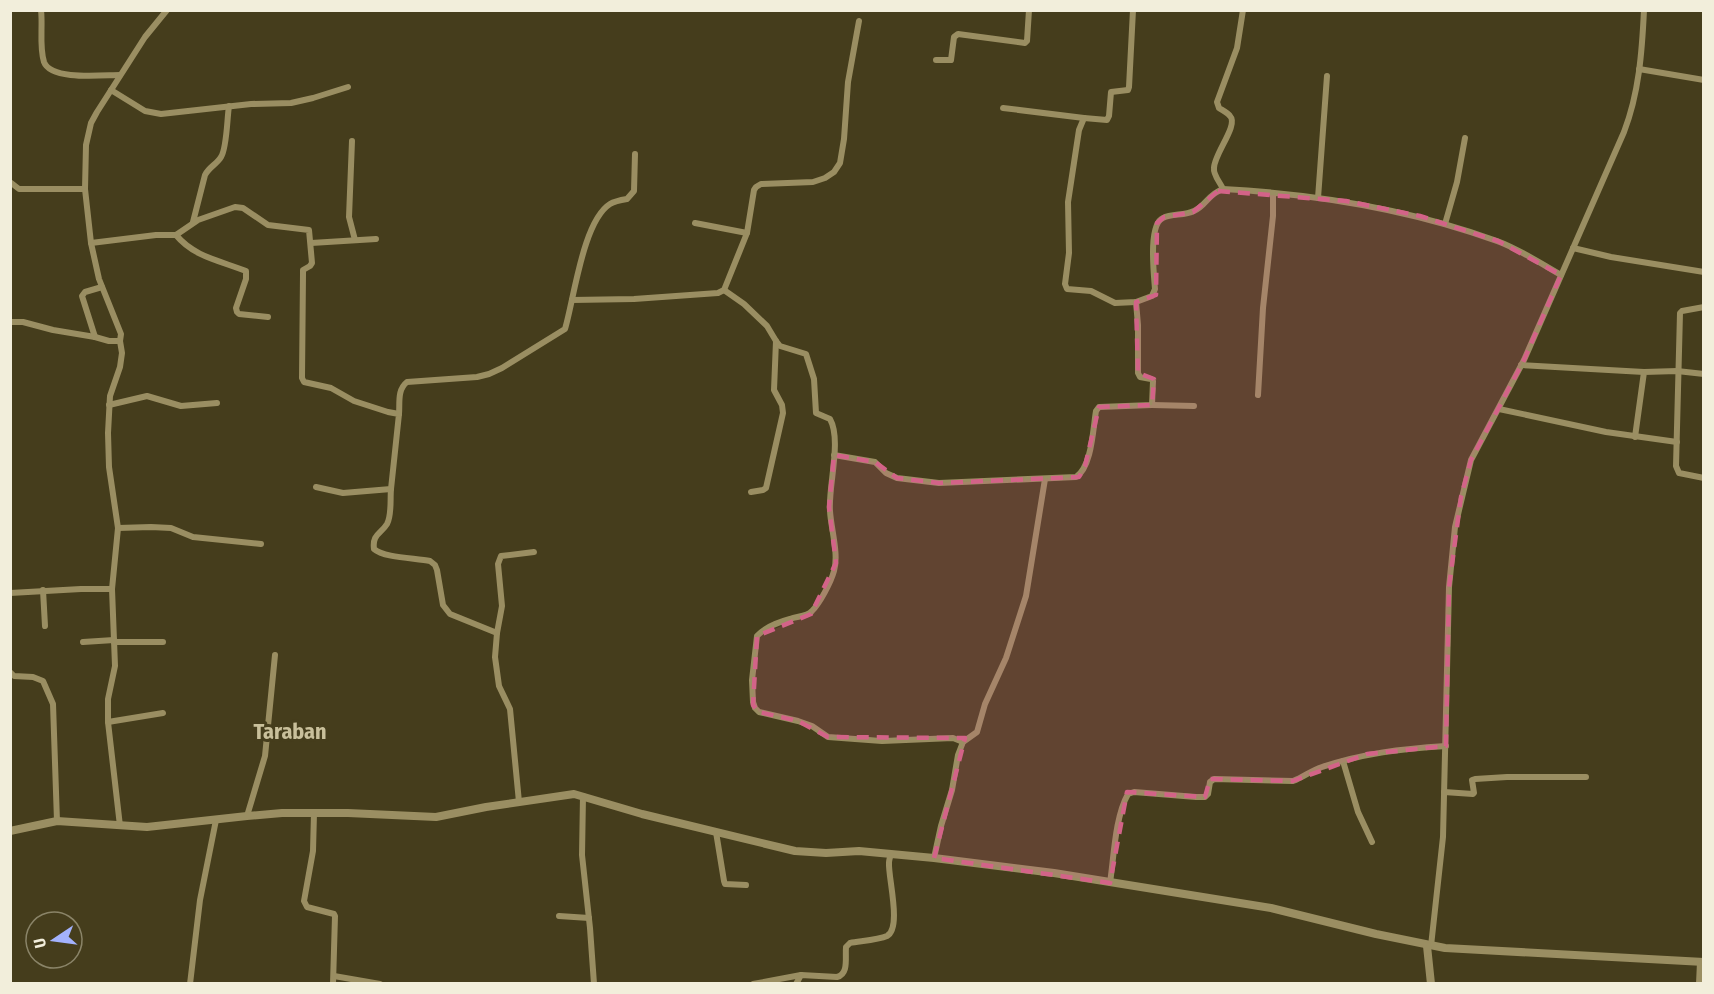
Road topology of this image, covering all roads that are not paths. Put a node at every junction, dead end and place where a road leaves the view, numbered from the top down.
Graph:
1 (41, 10) edge
2 (167, 10) edge
3 (1029, 10) edge
4 (1133, 10) edge
5 (1242, 10) edge
6 (1644, 10) edge
7 (859, 21) dead end
8 (936, 60) dead end
9 (1639, 69) junction
10 (120, 75) junction
11 (1328, 76) dead end
12 (1704, 80) edge
13 (348, 87) dead end
14 (111, 90) junction
15 (229, 106) junction
16 (1003, 108) dead end
17 (1084, 118) junction
18 (1465, 138) dead end
19 (352, 141) dead end
20 (634, 154) dead end
21 (10, 182) edge
22 (85, 189) junction
23 (1223, 189) junction
24 (1273, 193) junction
25 (1318, 198) junction
26 (193, 223) junction
27 (694, 223) dead end
28 (1445, 224) junction
29 (747, 233) junction
30 (176, 235) junction
31 (376, 239) dead end
32 (355, 240) junction
33 (91, 243) junction
34 (311, 243) junction
35 (1573, 248) junction
36 (1704, 273) edge
37 (1561, 275) junction
38 (102, 287) junction
39 (724, 290) junction
40 (572, 300) junction
41 (1136, 302) junction
42 (1704, 307) edge
43 (268, 317) dead end
44 (10, 322) edge
45 (95, 336) junction
46 (120, 341) junction
47 (776, 341) junction
48 (1521, 365) junction
49 (1677, 371) junction
50 (1644, 372) junction
51 (1704, 374) edge
52 (1258, 394) dead end
53 (217, 403) dead end
54 (109, 405) junction
55 (1152, 405) junction
56 (1194, 406) dead end
57 (1499, 409) junction
58 (399, 414) junction
59 (1635, 437) junction
60 (1677, 442) junction
61 (834, 455) junction
62 (1704, 478) edge
63 (1045, 479) junction
64 (316, 487) dead end
65 (391, 489) junction
66 (751, 492) dead end
67 (118, 528) junction
68 (261, 544) dead end
69 (534, 552) dead end
70 (43, 590) junction
71 (112, 590) junction
72 (10, 592) edge
73 (45, 626) dead end
74 (497, 633) junction
75 (114, 641) junction
76 (83, 642) dead end
77 (163, 642) dead end
78 (275, 655) dead end
79 (10, 672) edge
80 (163, 713) dead end
81 (108, 722) junction
82 (963, 742) junction
83 (1446, 746) junction
84 (1343, 761) junction
85 (1586, 777) dead end
86 (1444, 792) junction
87 (583, 796) junction
88 (519, 802) junction
89 (314, 813) junction
90 (247, 816) junction
91 (216, 820) junction
92 (57, 821) junction
93 (120, 826) junction
94 (10, 831) edge
95 (716, 832) junction
96 (1372, 842) dead end
97 (891, 854) junction
98 (934, 858) junction
99 (1110, 883) junction
100 (746, 885) dead end
101 (559, 916) dead end
102 (589, 918) junction
103 (1429, 946) junction
104 (1702, 962) edge
105 (334, 975) junction
106 (801, 975) junction
107 (190, 984) edge
108 (333, 984) edge
109 (381, 984) edge
110 (594, 984) edge
111 (753, 984) edge
112 (796, 984) edge
113 (1431, 984) edge
114 (1699, 984) edge

1 - 10 street
2 - 10 street
3 - 8 street
4 - 17 street
5 - 23 street
6 - 9 street
7 - 29 street
9 - 12 street
9 - 35 street
10 - 14 street
11 - 25 street
13 - 15 street
14 - 15 street
14 - 22 street
15 - 26 street
16 - 17 street
17 - 41 street
18 - 28 street
19 - 32 street
20 - 40 street
21 - 22 street
22 - 33 street
23 - 24 street
23 - 41 street
24 - 25 street
24 - 52 street
25 - 28 street
26 - 30 street
26 - 34 street
27 - 29 street
28 - 37 street
29 - 39 street
30 - 33 street
30 - 43 street
31 - 32 street
32 - 34 street
33 - 38 street
34 - 58 street
35 - 36 street
35 - 37 street
37 - 48 street
38 - 45 street
38 - 46 street
39 - 40 street
39 - 47 street
40 - 58 street
41 - 55 street
42 - 49 street
44 - 45 street
45 - 46 street
46 - 54 street
47 - 61 street
47 - 66 street
48 - 50 street
48 - 57 street
49 - 50 street
49 - 51 street
49 - 60 street
50 - 59 street
53 - 54 street
54 - 67 street
55 - 56 street
55 - 63 street
57 - 59 street
57 - 83 street
58 - 65 street
59 - 60 street
60 - 62 street
61 - 63 street
61 - 82 street
63 - 82 street
64 - 65 street
65 - 74 street
67 - 68 street
67 - 71 street
69 - 74 street
70 - 71 street
70 - 72 street
70 - 73 street
71 - 75 street
74 - 88 street
75 - 76 street
75 - 77 street
75 - 81 street
78 - 90 street
79 - 92 street
80 - 81 street
81 - 93 street
82 - 98 street
83 - 84 street
83 - 86 street
84 - 96 street
84 - 99 street
85 - 86 street
86 - 103 street
87 - 88 street
87 - 95 street
87 - 102 street
88 - 89 street
89 - 90 street
89 - 105 street
90 - 91 street
91 - 93 street
91 - 107 street
92 - 93 street
92 - 94 street
95 - 97 street
95 - 100 street
97 - 98 street
97 - 106 street
98 - 99 street
99 - 103 street
101 - 102 street
102 - 110 street
103 - 104 street
103 - 113 street
104 - 114 street
105 - 108 street
105 - 109 street
106 - 111 street
106 - 112 street

